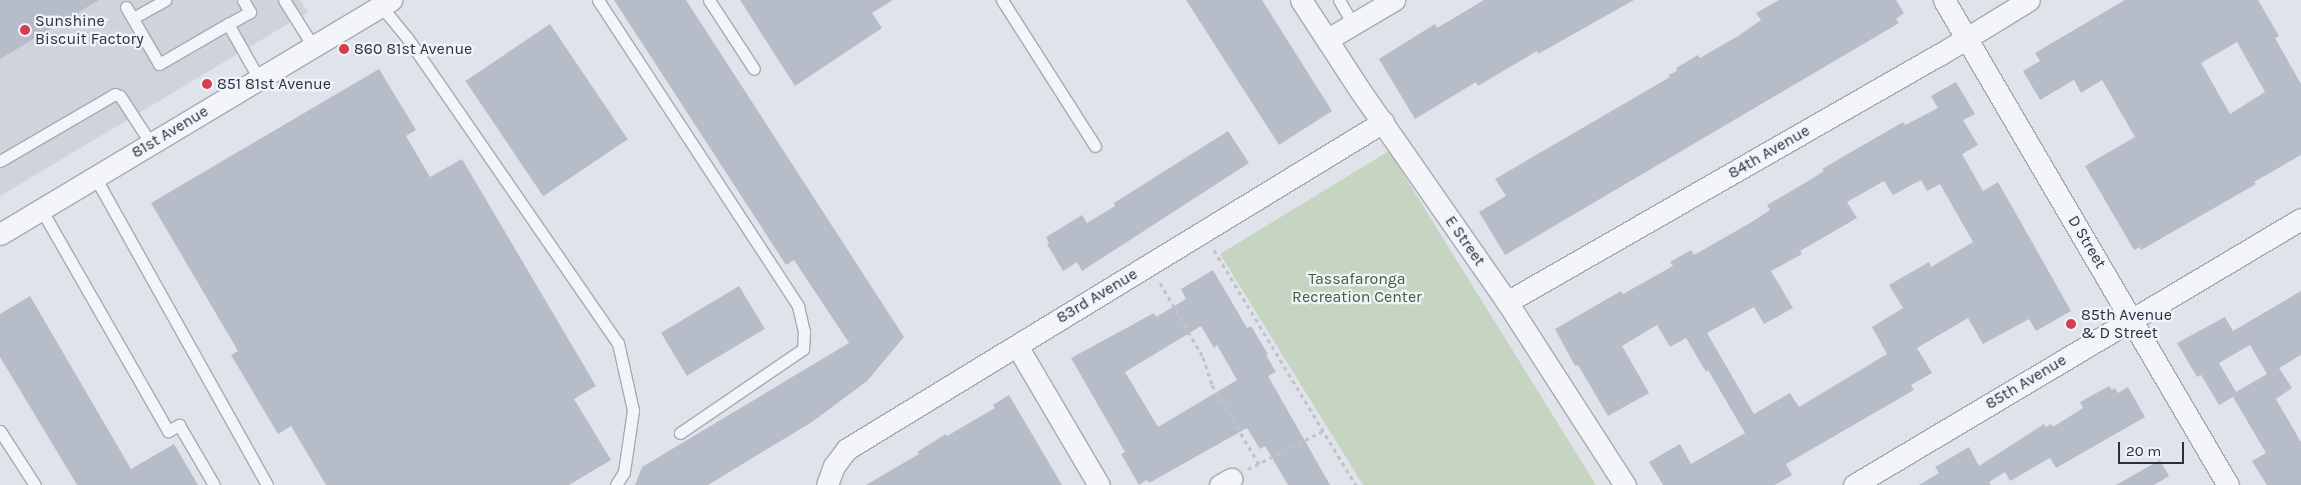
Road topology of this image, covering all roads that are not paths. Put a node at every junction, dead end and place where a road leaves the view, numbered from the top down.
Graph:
1 (165, 0) edge
2 (243, 0) edge
3 (284, 0) edge
4 (598, 0) edge
5 (709, 0) edge
6 (1002, 0) edge
7 (1301, 0) edge
8 (1339, 0) edge
9 (1394, 0) edge
10 (1944, 0) edge
11 (2029, 0) edge
12 (380, 3) edge
13 (126, 7) dead end
14 (133, 18) junction
15 (228, 24) junction
16 (1354, 24) junction
17 (1966, 38) junction
18 (1328, 39) junction
19 (313, 46) junction
20 (754, 69) dead end
21 (259, 79) junction
22 (1383, 122) junction
23 (151, 144) junction
24 (1095, 146) dead end
25 (0, 161) edge
26 (95, 177) junction
27 (41, 209) junction
28 (2301, 219) edge
29 (0, 234) edge
30 (1508, 302) junction
31 (2133, 319) junction
32 (1017, 346) junction
33 (0, 431) edge
34 (680, 433) dead end
35 (35, 485) edge
36 (214, 485) edge
37 (267, 485) edge
38 (616, 485) edge
39 (828, 485) edge
40 (1099, 485) edge
41 (1625, 485) edge
42 (1854, 485) edge
43 (2228, 485) edge

1 - 14 lane
2 - 15 lane
3 - 19 lane
4 - 34 lane
5 - 20 lane
6 - 24 lane
7 - 18 street, E Street
8 - 16 lane
9 - 16 street
10 - 17 street, D Street
11 - 17 street, 84th Avenue
12 - 19 street, 81st Avenue
12 - 38 lane
13 - 14 lane
14 - 15 lane
15 - 21 lane
16 - 18 street
17 - 30 street, 84th Avenue
17 - 31 street, D Street
18 - 22 street, E Street
19 - 21 street, 81st Avenue
21 - 23 street, 81st Avenue
22 - 30 street, E Street
22 - 32 street, 83rd Avenue
23 - 25 lane
23 - 26 street, 81st Avenue
26 - 27 street, 81st Avenue
26 - 37 lane
27 - 29 street, 81st Avenue
27 - 36 lane
28 - 31 street, 85th Avenue
30 - 41 street, E Street
31 - 42 street, 85th Avenue
31 - 43 street, D Street
32 - 39 street, 83rd Avenue
32 - 40 street
33 - 35 lane

